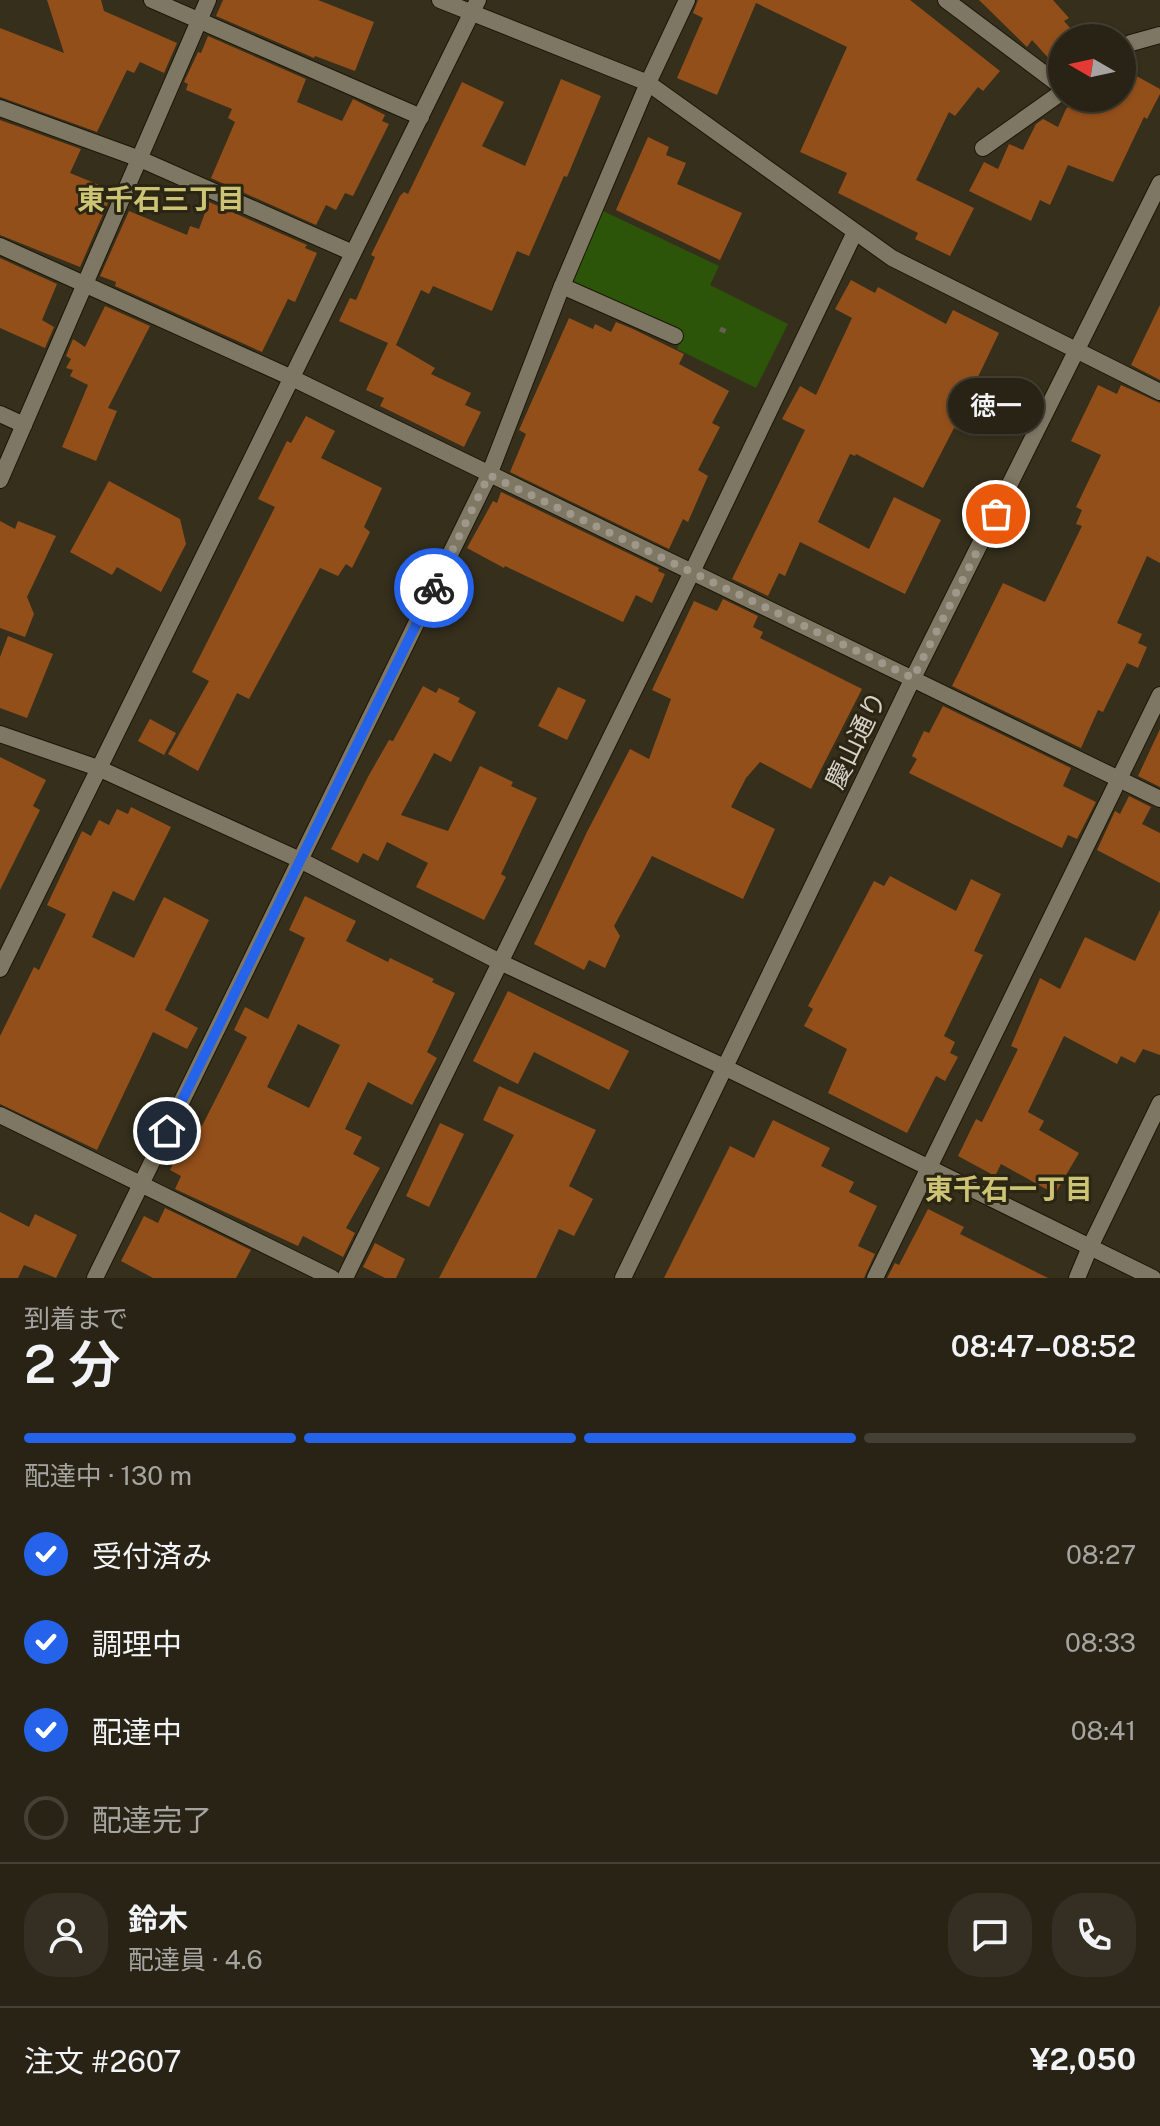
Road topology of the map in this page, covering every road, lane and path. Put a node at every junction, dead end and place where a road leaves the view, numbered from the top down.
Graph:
1 (152, 0) edge
2 (208, 0) edge
3 (440, 0) edge
4 (687, 0) edge
5 (946, 0) edge
6 (475, 6) edge
7 (199, 21) junction
8 (1160, 35) edge
9 (1136, 42) edge
10 (1048, 78) edge
11 (648, 83) junction
12 (1048, 99) edge
13 (0, 108) edge
14 (421, 117) junction
15 (983, 148) dead end
16 (140, 159) junction
17 (1160, 183) edge
18 (855, 232) junction
19 (0, 246) edge
20 (353, 253) junction
21 (85, 283) junction
22 (562, 286) junction
23 (675, 336) dead end
24 (1078, 351) junction
25 (292, 378) junction
26 (1160, 392) edge
27 (0, 414) edge
28 (24, 425) junction
29 (489, 475) junction
30 (0, 480) edge
31 (692, 572) junction
32 (913, 678) junction
33 (1160, 695) edge
34 (0, 734) edge
35 (98, 768) junction
36 (1119, 779) junction
37 (1160, 799) edge
38 (300, 860) junction
39 (500, 962) junction
40 (0, 969) edge
41 (724, 1067) junction
42 (1160, 1103) edge
43 (0, 1115) edge
44 (929, 1168) junction
45 (140, 1185) junction
46 (1090, 1247) junction
47 (95, 1278) edge
48 (332, 1278) edge
49 (345, 1278) edge
50 (623, 1278) edge
51 (875, 1278) edge
52 (1077, 1278) edge
53 (1153, 1278) edge

1 - 7 street
2 - 7 street
3 - 6 street
4 - 11 street
5 - 10 street
6 - 11 street
6 - 14 street
7 - 14 street
7 - 16 street
8 - 9 street
11 - 18 street
11 - 22 street
12 - 15 street
13 - 16 street
14 - 20 street
16 - 20 street
16 - 21 street
17 - 24 street, 慶山通り
18 - 24 street
18 - 31 street
19 - 21 street
20 - 25 street
21 - 25 street
21 - 28 street
22 - 23 street
22 - 29 street
24 - 26 street
24 - 32 street, 慶山通り
25 - 29 street
25 - 35 street
27 - 28 street
28 - 30 street
29 - 31 street
29 - 38 street
31 - 32 street
31 - 39 street
32 - 36 street
32 - 41 street, 慶山通り
33 - 36 street
34 - 35 street
35 - 38 street
35 - 40 street
36 - 37 street
36 - 44 street
38 - 39 street
38 - 45 street
39 - 41 street
39 - 49 street
41 - 44 street
41 - 50 street, 慶山通り
42 - 46 street
43 - 45 street
44 - 46 street
44 - 51 street
45 - 47 street
45 - 48 street
46 - 52 street
46 - 53 street

